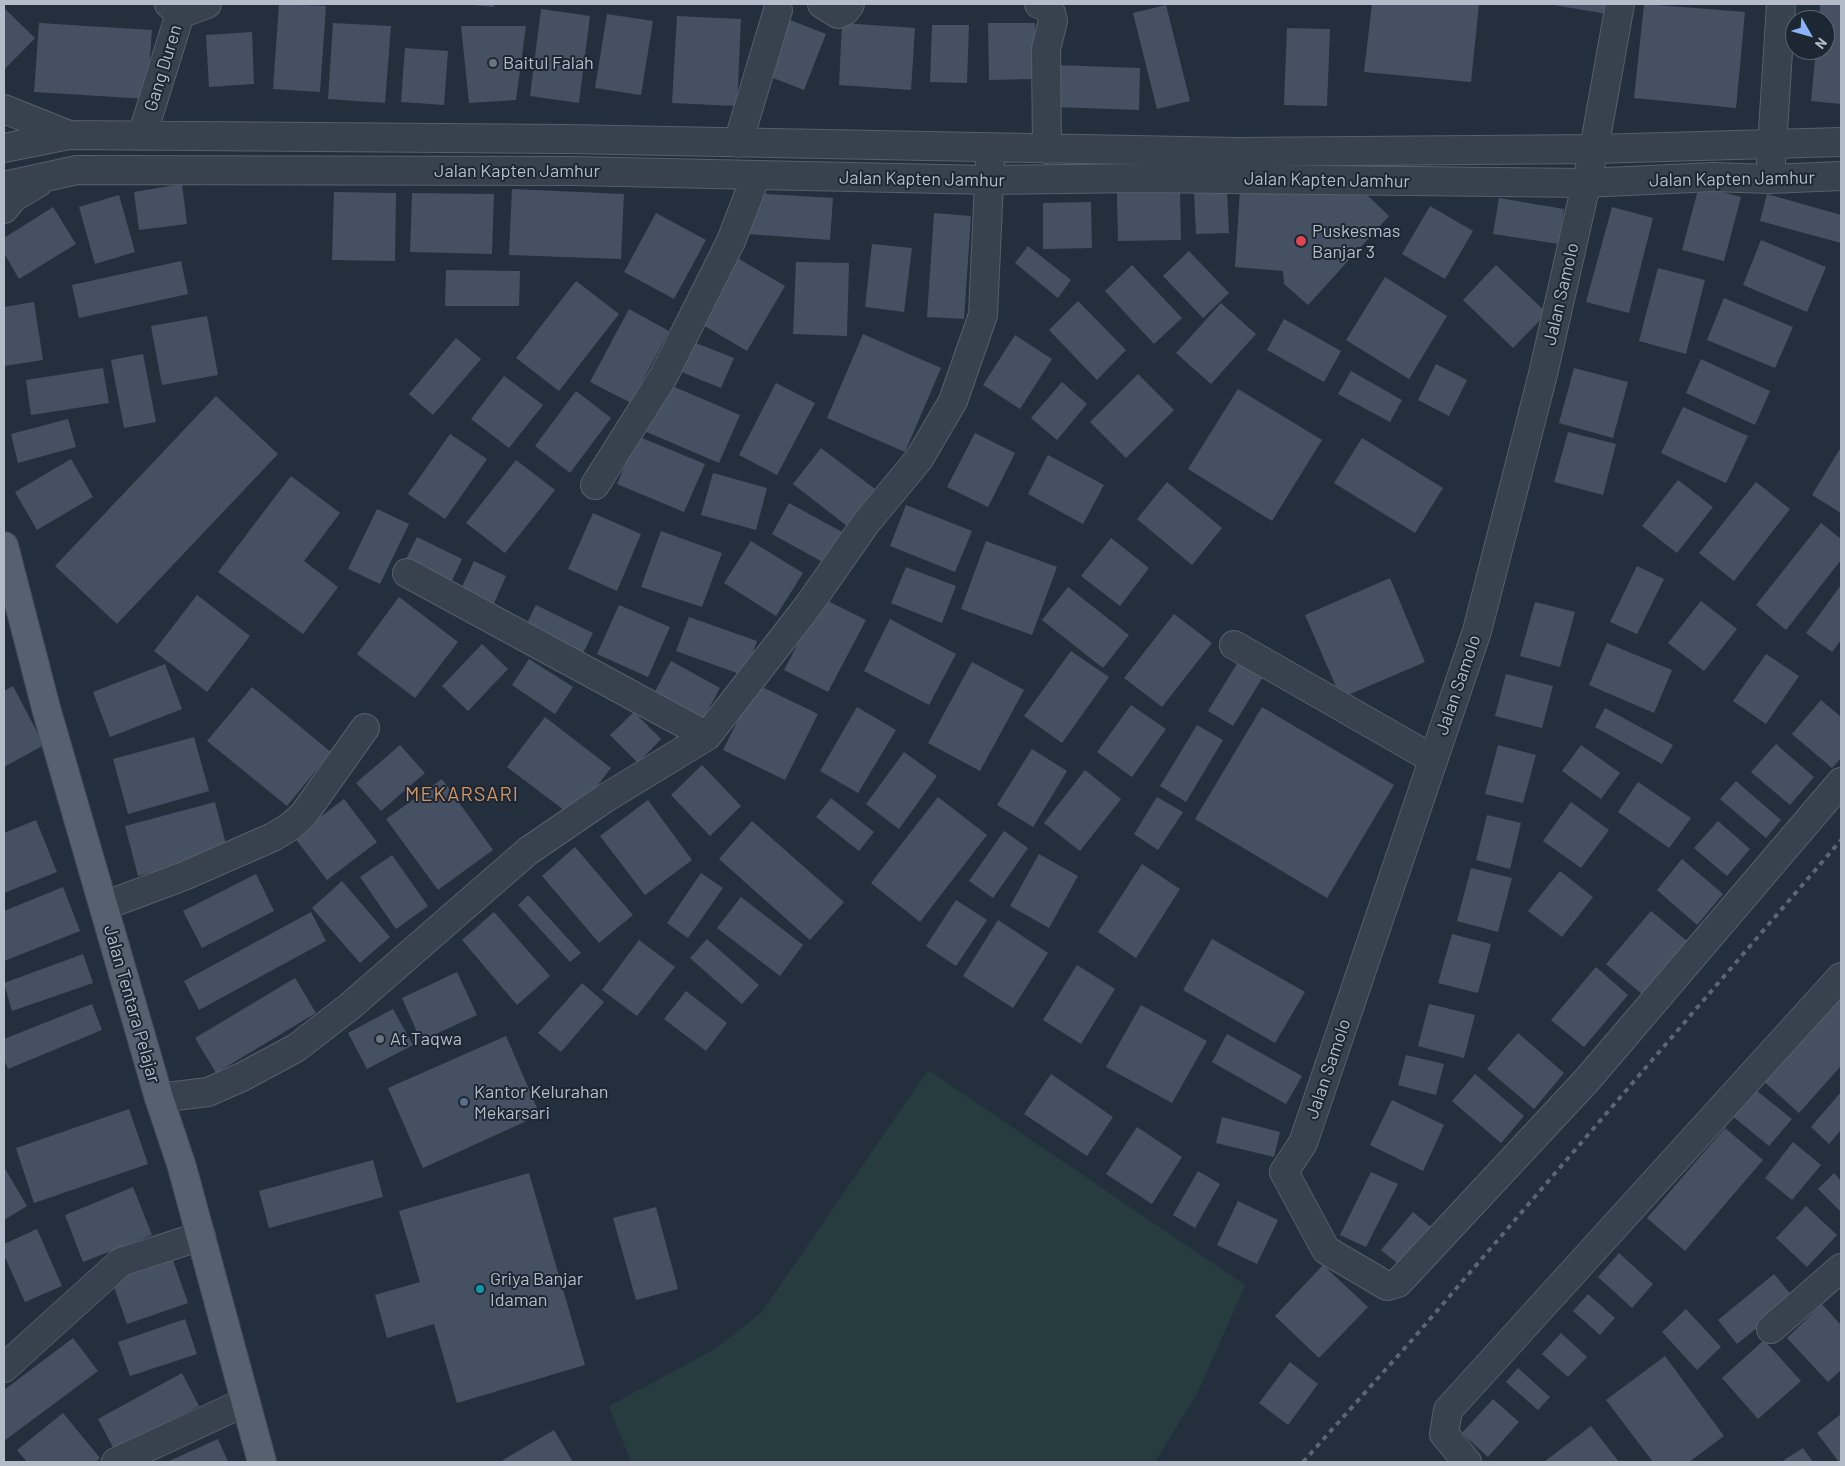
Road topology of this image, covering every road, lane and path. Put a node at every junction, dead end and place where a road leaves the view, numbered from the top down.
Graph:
1 (207, 4) edge
2 (822, 4) edge
3 (850, 4) edge
4 (1039, 4) edge
5 (1620, 4) edge
6 (1780, 4) edge
7 (775, 6) edge
8 (174, 9) edge
9 (4, 109) edge
10 (69, 135) junction
11 (142, 136) junction
12 (489, 139) junction
13 (1841, 142) edge
14 (738, 143) junction
15 (1772, 144) junction
16 (4, 148) edge
17 (990, 148) junction
18 (1047, 148) junction
19 (1594, 149) junction
20 (77, 170) junction
21 (489, 171) junction
22 (756, 176) junction
23 (1841, 176) edge
24 (1770, 178) junction
25 (990, 180) junction
26 (1586, 183) junction
27 (4, 186) edge
28 (4, 209) edge
29 (595, 484) dead end
30 (4, 546) edge
31 (407, 573) dead end
32 (1234, 645) dead end
33 (366, 728) dead end
34 (707, 736) junction
35 (1433, 759) junction
36 (1841, 782) edge
37 (104, 906) junction
38 (1841, 978) edge
39 (159, 1098) junction
40 (201, 1236) junction
41 (1841, 1268) edge
42 (1772, 1329) dead end
43 (4, 1368) edge
44 (245, 1402) junction
45 (116, 1462) edge
46 (262, 1462) edge
47 (1467, 1462) edge

1 - 8 street
2 - 3 street
4 - 18 street
5 - 19 street, Jalan Samolo
6 - 15 street
7 - 14 street
8 - 11 street, Gang Duren
9 - 10 street
10 - 11 street, Jalan Kapten Jamhur
10 - 16 street, Jalan Kapten Jamhur
11 - 12 street, Jalan Kapten Jamhur
12 - 14 street, Jalan Kapten Jamhur
12 - 21 street
13 - 15 street, Jalan Kapten Jamhur
14 - 17 street, Jalan Kapten Jamhur
15 - 19 street, Jalan Kapten Jamhur
15 - 24 street
17 - 18 street, Jalan Kapten Jamhur
17 - 25 street
18 - 19 street, Jalan Kapten Jamhur
19 - 26 street, Jalan Samolo
20 - 21 street, Jalan Kapten Jamhur
20 - 27 street, Jalan Kapten Jamhur
20 - 28 street
21 - 22 street, Jalan Kapten Jamhur
22 - 25 street, Jalan Kapten Jamhur
22 - 29 street
23 - 24 street, Jalan Kapten Jamhur
24 - 26 street, Jalan Kapten Jamhur
25 - 26 street, Jalan Kapten Jamhur
25 - 34 street
26 - 35 street, Jalan Samolo
30 - 37 main road, Jalan Tentara Pelajar
31 - 34 street
32 - 35 street
33 - 37 street
34 - 39 street
35 - 36 street, Jalan Samolo
37 - 39 main road, Jalan Tentara Pelajar
38 - 47 street
39 - 40 main road, Jalan Tentara Pelajar
40 - 43 street
40 - 44 main road, Jalan Tentara Pelajar
41 - 42 street
44 - 45 street
44 - 46 main road, Jalan Tentara Pelajar

